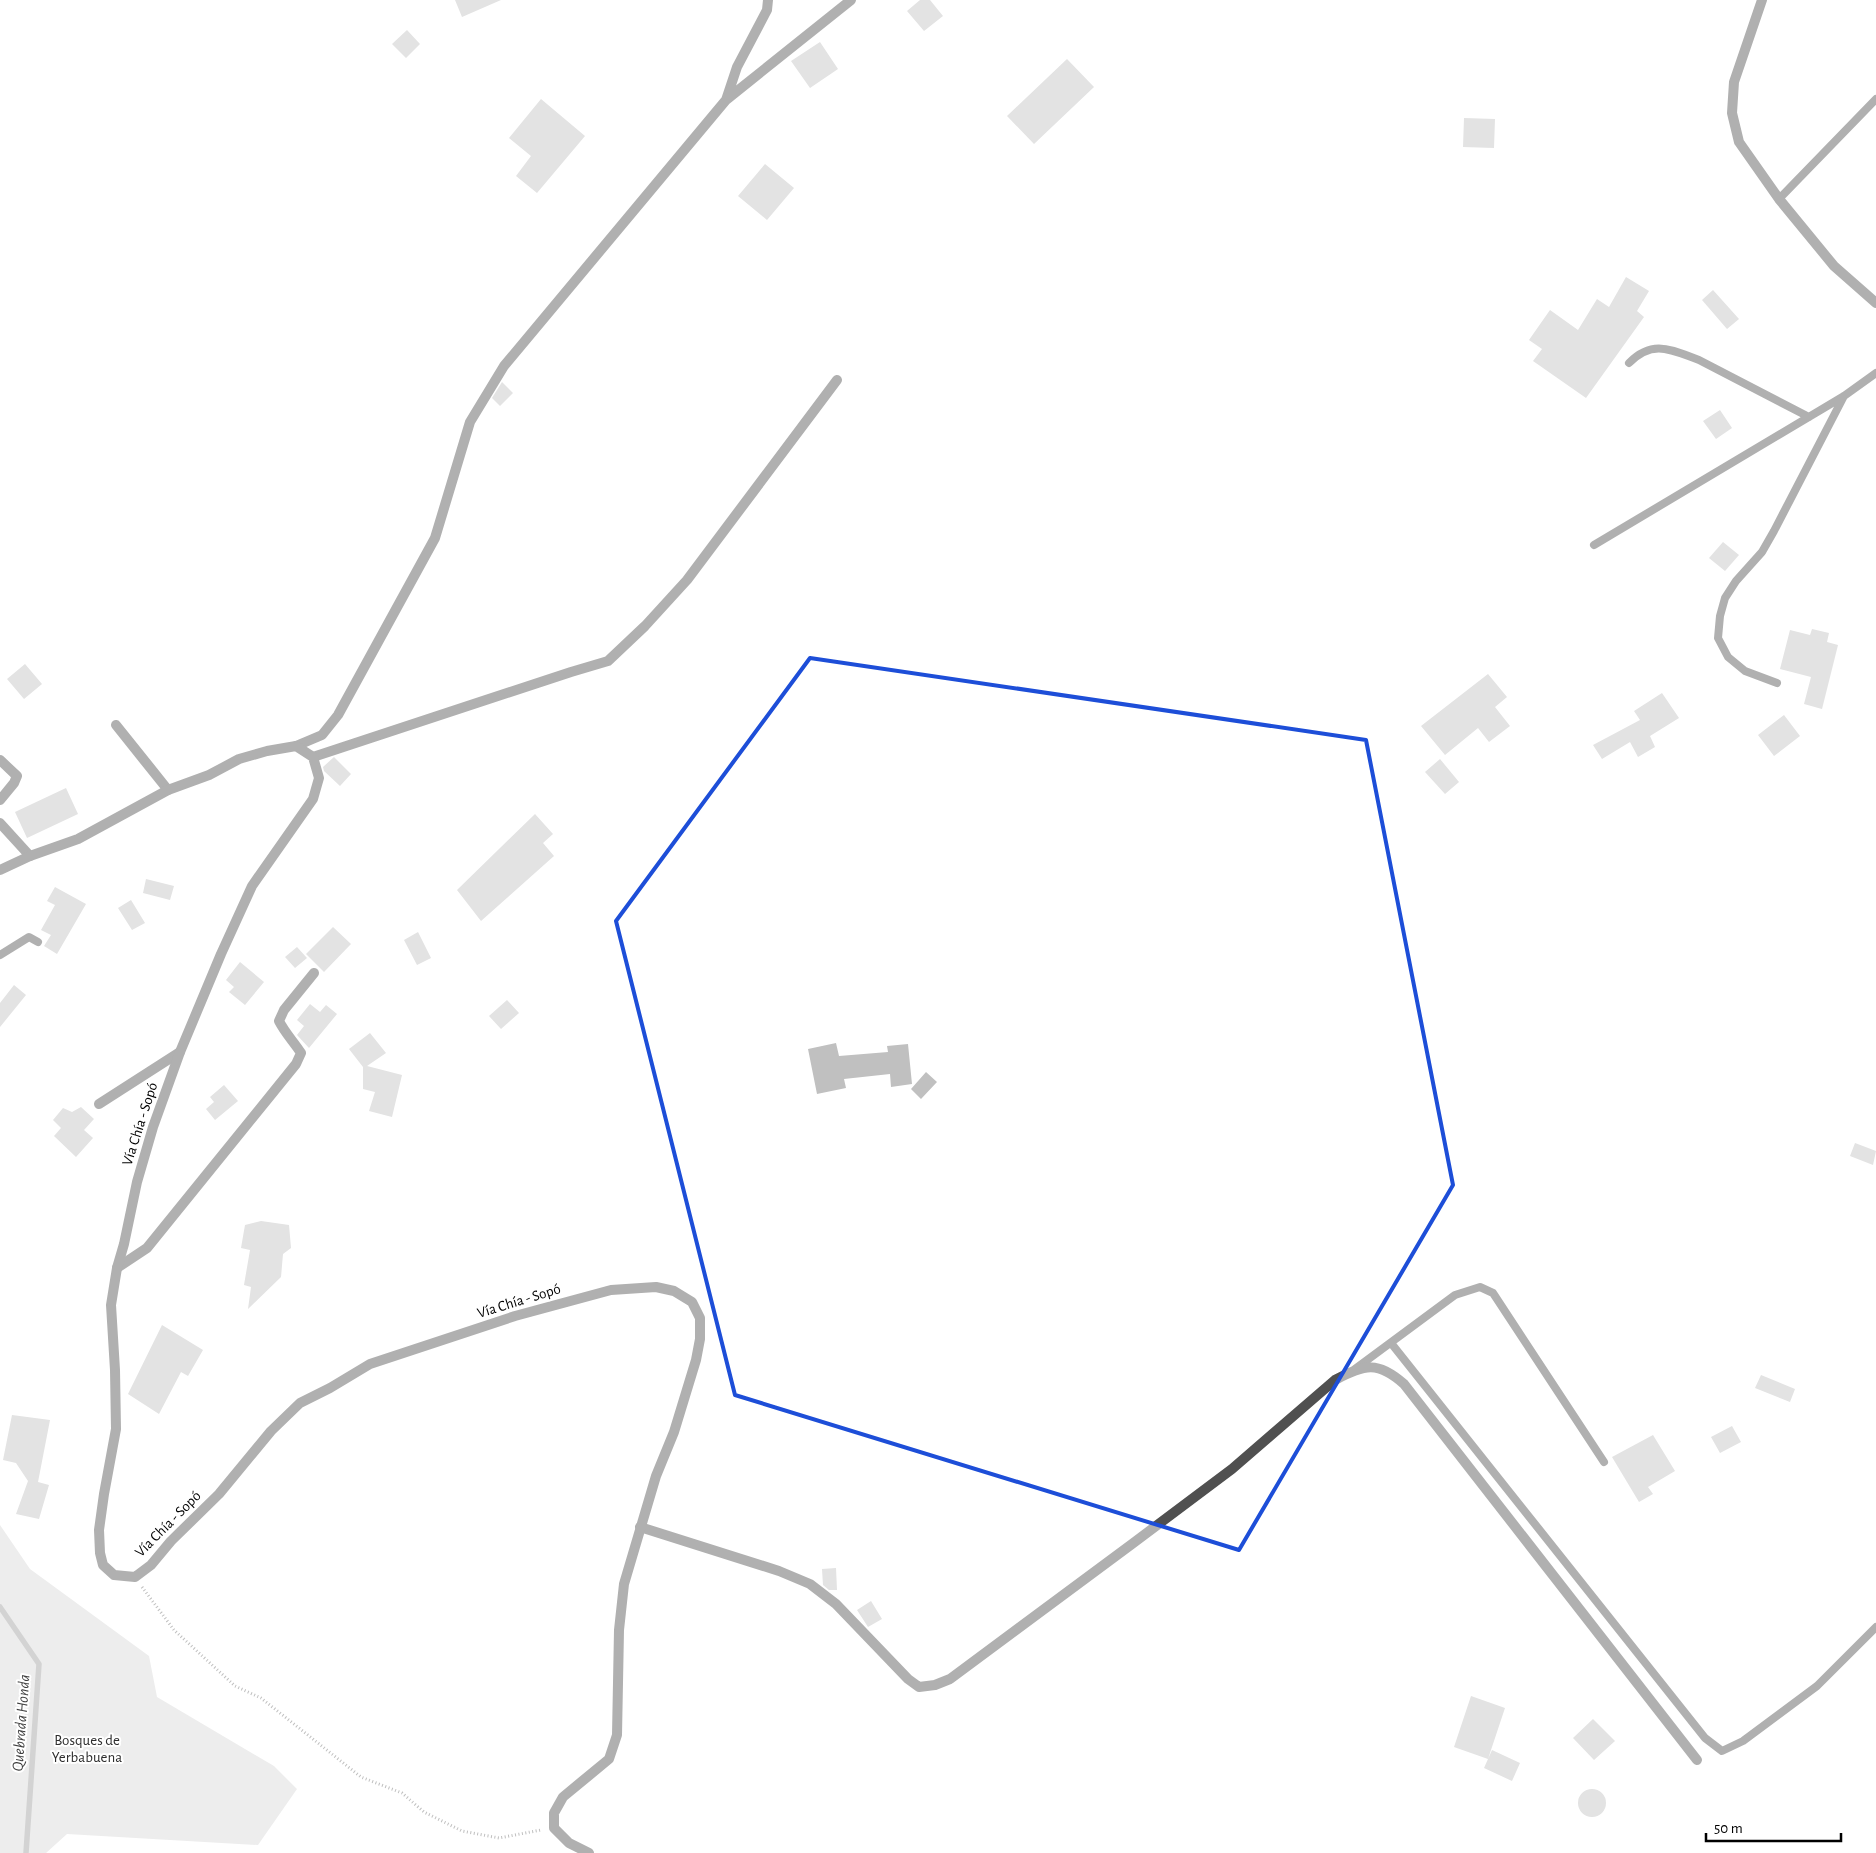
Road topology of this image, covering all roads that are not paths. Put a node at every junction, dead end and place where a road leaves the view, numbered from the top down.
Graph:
1 (768, 0) edge
2 (851, 0) edge
3 (1762, 0) edge
4 (1876, 99) edge
5 (726, 100) junction
6 (1779, 199) junction
7 (1876, 303) edge
8 (1629, 363) dead end
9 (1876, 373) edge
10 (837, 380) dead end
11 (1844, 396) junction
12 (1809, 417) junction
13 (1594, 545) dead end
14 (1777, 682) dead end
15 (116, 725) dead end
16 (296, 746) junction
17 (313, 757) junction
18 (0, 760) edge
19 (168, 790) junction
20 (0, 800) edge
21 (0, 823) edge
22 (30, 856) junction
23 (0, 870) edge
24 (38, 942) dead end
25 (0, 955) edge
26 (314, 973) dead end
27 (180, 1052) junction
28 (99, 1104) dead end
29 (116, 1268) junction
30 (1391, 1343) junction
31 (1354, 1370) junction
32 (1604, 1462) dead end
33 (640, 1526) junction
34 (1876, 1627) edge
35 (1697, 1760) dead end
36 (589, 1853) edge

1 - 5 street
2 - 5 street
3 - 6 street
4 - 6 lane
5 - 16 street
6 - 7 street
8 - 12 lane
9 - 11 lane
10 - 17 street
11 - 12 lane
11 - 14 lane
12 - 13 lane
15 - 19 street
16 - 17 street
16 - 19 street
17 - 27 street, Vía Chía - Sopó
18 - 20 street
19 - 22 street
21 - 22 street
22 - 23 street
24 - 25 lane
26 - 29 street
27 - 28 street
27 - 29 street, Vía Chía - Sopó
29 - 33 street, Vía Chía - Sopó
30 - 31 lane
30 - 32 lane
30 - 34 lane
31 - 33 street
31 - 35 street
33 - 36 street, Vía Chía - Sopó

